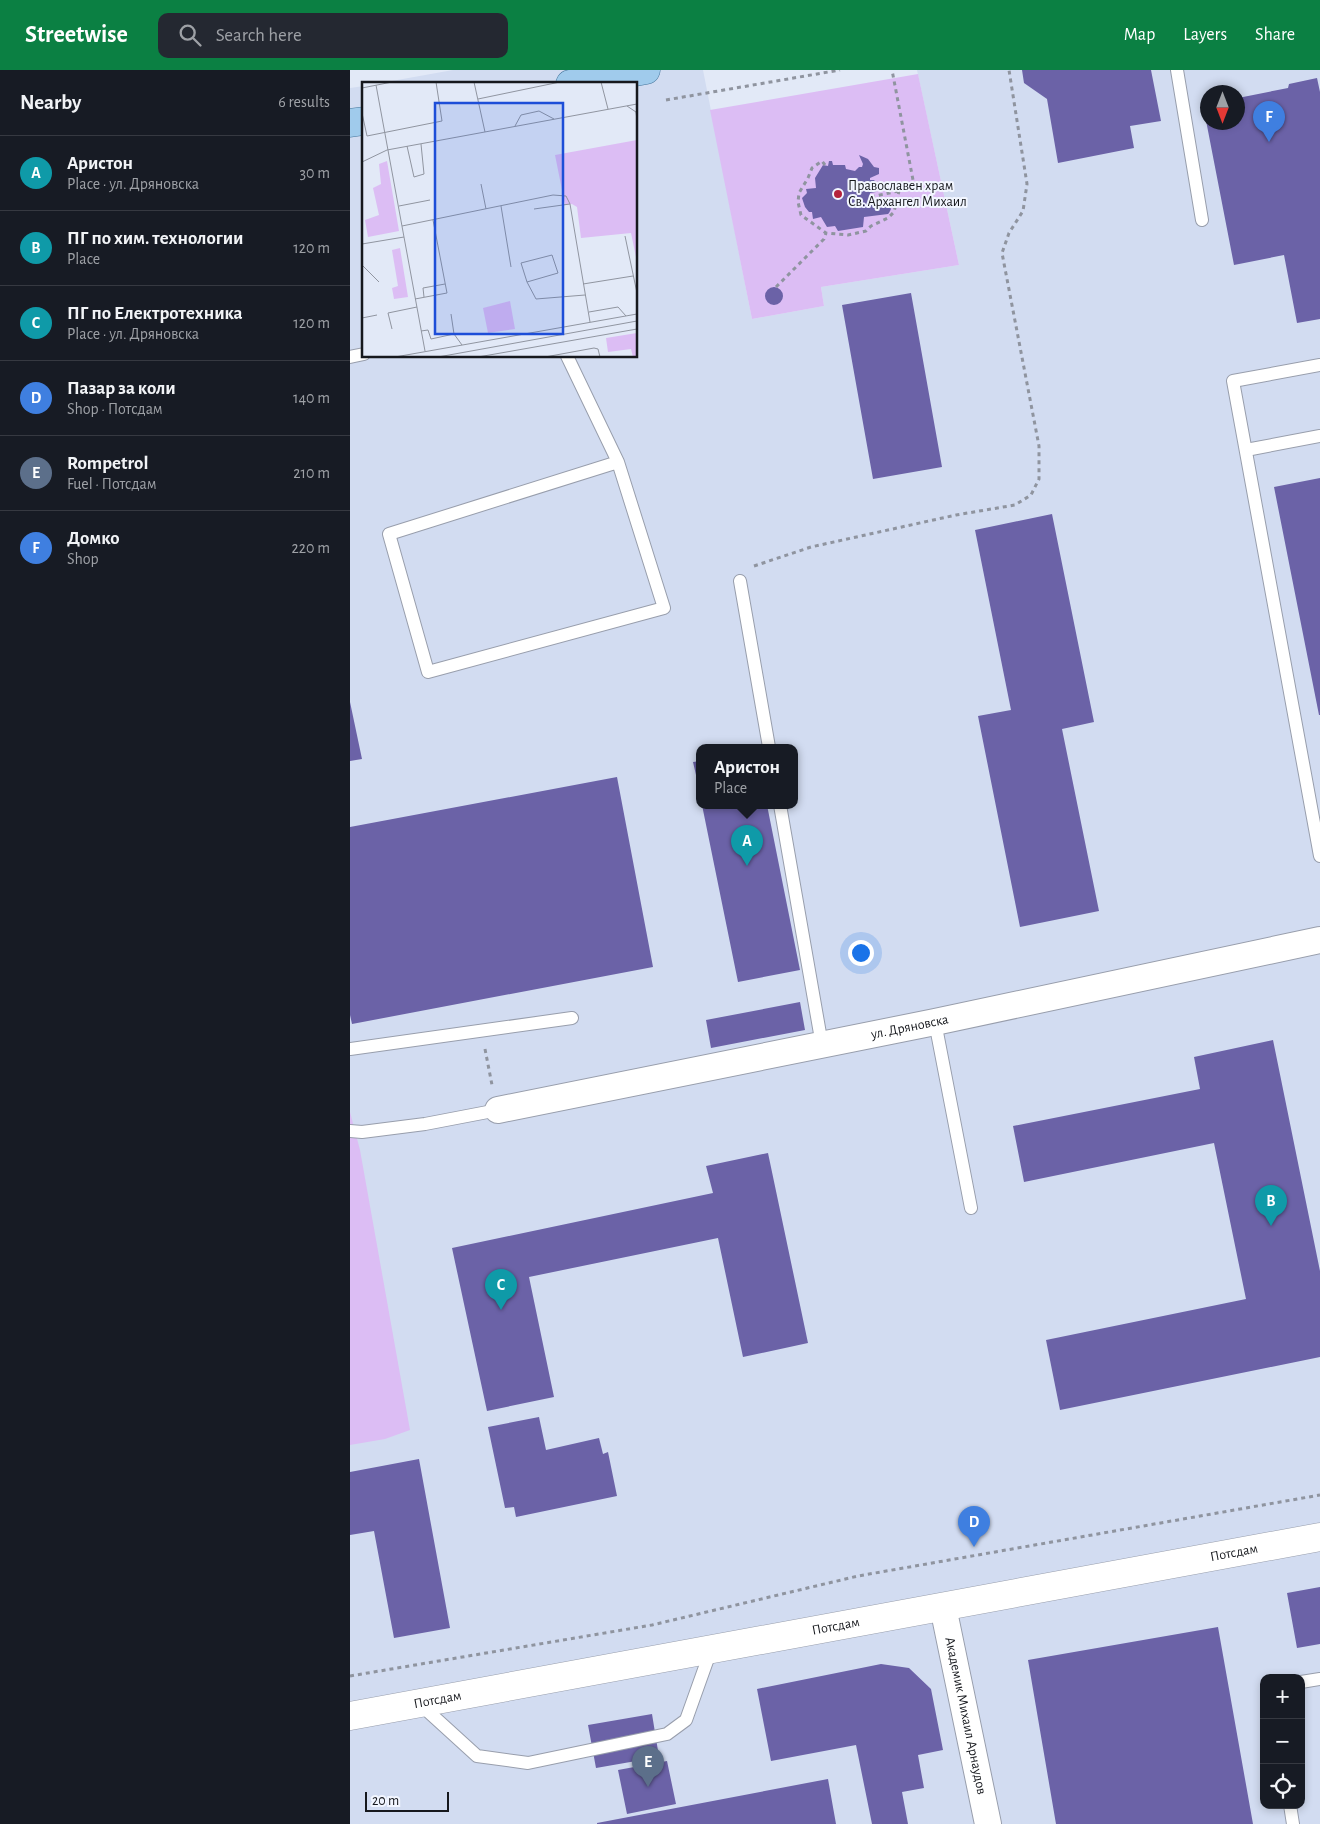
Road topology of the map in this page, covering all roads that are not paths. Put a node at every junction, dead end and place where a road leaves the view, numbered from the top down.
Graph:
1 (646, 70) edge
2 (1177, 70) edge
3 (581, 82) edge
4 (1202, 220) dead end
5 (568, 358) edge
6 (1320, 365) edge
7 (1320, 436) edge
8 (1246, 450) junction
9 (618, 462) junction
10 (740, 581) road end
11 (768, 744) edge
12 (781, 809) edge
13 (1320, 856) edge
14 (1320, 940) edge
15 (572, 1018) dead end
16 (935, 1022) junction
17 (822, 1045) junction
18 (350, 1049) edge
19 (498, 1110) joint
20 (350, 1131) edge
21 (970, 1208) dead end
22 (1320, 1536) edge
23 (943, 1607) junction
24 (711, 1649) junction
25 (1320, 1679) edge
26 (1305, 1681) edge
27 (419, 1703) junction
28 (350, 1716) edge
29 (1291, 1809) edge
30 (988, 1824) edge
31 (1293, 1824) edge

1 - 3 main road
2 - 4 lane
5 - 9 lane
6 - 8 lane
7 - 8 lane
8 - 13 lane
9 - 9 lane
10 - 11 lane
12 - 17 lane
14 - 16 street, ул. Дряновска
15 - 18 lane
16 - 17 street, ул. Дряновска
16 - 21 lane
17 - 19 street, ул. Дряновска
19 - 20 lane
22 - 23 street, Потсдам
23 - 24 street, Потсдам
23 - 30 street, Академик Михаил Арнаудов
24 - 27 street, Потсдам
24 - 27 lane
25 - 26 lane
27 - 28 street, Потсдам
29 - 31 lane

